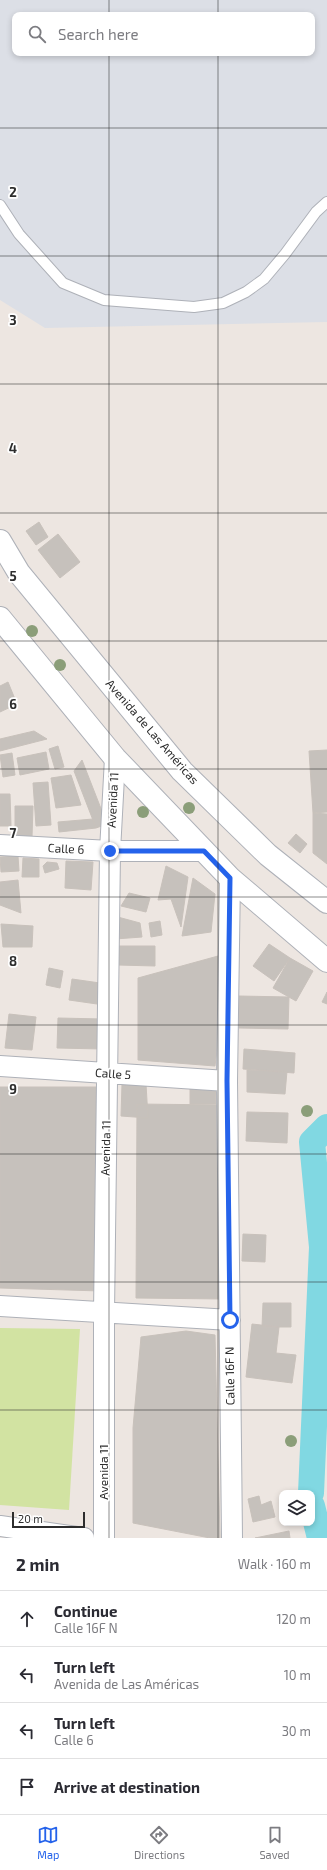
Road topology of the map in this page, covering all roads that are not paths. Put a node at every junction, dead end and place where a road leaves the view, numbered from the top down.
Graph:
1 (327, 202) edge
2 (0, 205) edge
3 (0, 541) edge
4 (0, 618) edge
5 (115, 758) junction
6 (0, 845) edge
7 (110, 851) junction
8 (204, 851) junction
9 (230, 878) junction
10 (327, 902) edge
11 (327, 961) edge
12 (0, 1066) edge
13 (107, 1074) junction
14 (227, 1081) junction
15 (0, 1306) edge
16 (104, 1313) junction
17 (230, 1320) junction
18 (0, 1526) edge
19 (84, 1538) edge
20 (104, 1538) edge
21 (232, 1538) edge

1 - 2 lane
3 - 10 main road, Avenida de Las Américas
4 - 5 main road
5 - 7 street, Avenida 11
5 - 8 main road
6 - 7 street, Calle 6
7 - 8 street, Calle 6
7 - 13 street, Avenida 11
8 - 9 main road
9 - 11 main road
9 - 14 street, Calle 16F N
12 - 13 street, Calle 5
13 - 14 street, Calle 5
13 - 16 street, Avenida 11
14 - 17 street, Calle 16F N
15 - 16 street
16 - 17 street
16 - 20 street, Avenida 11
17 - 21 street, Calle 16F N
18 - 19 street

